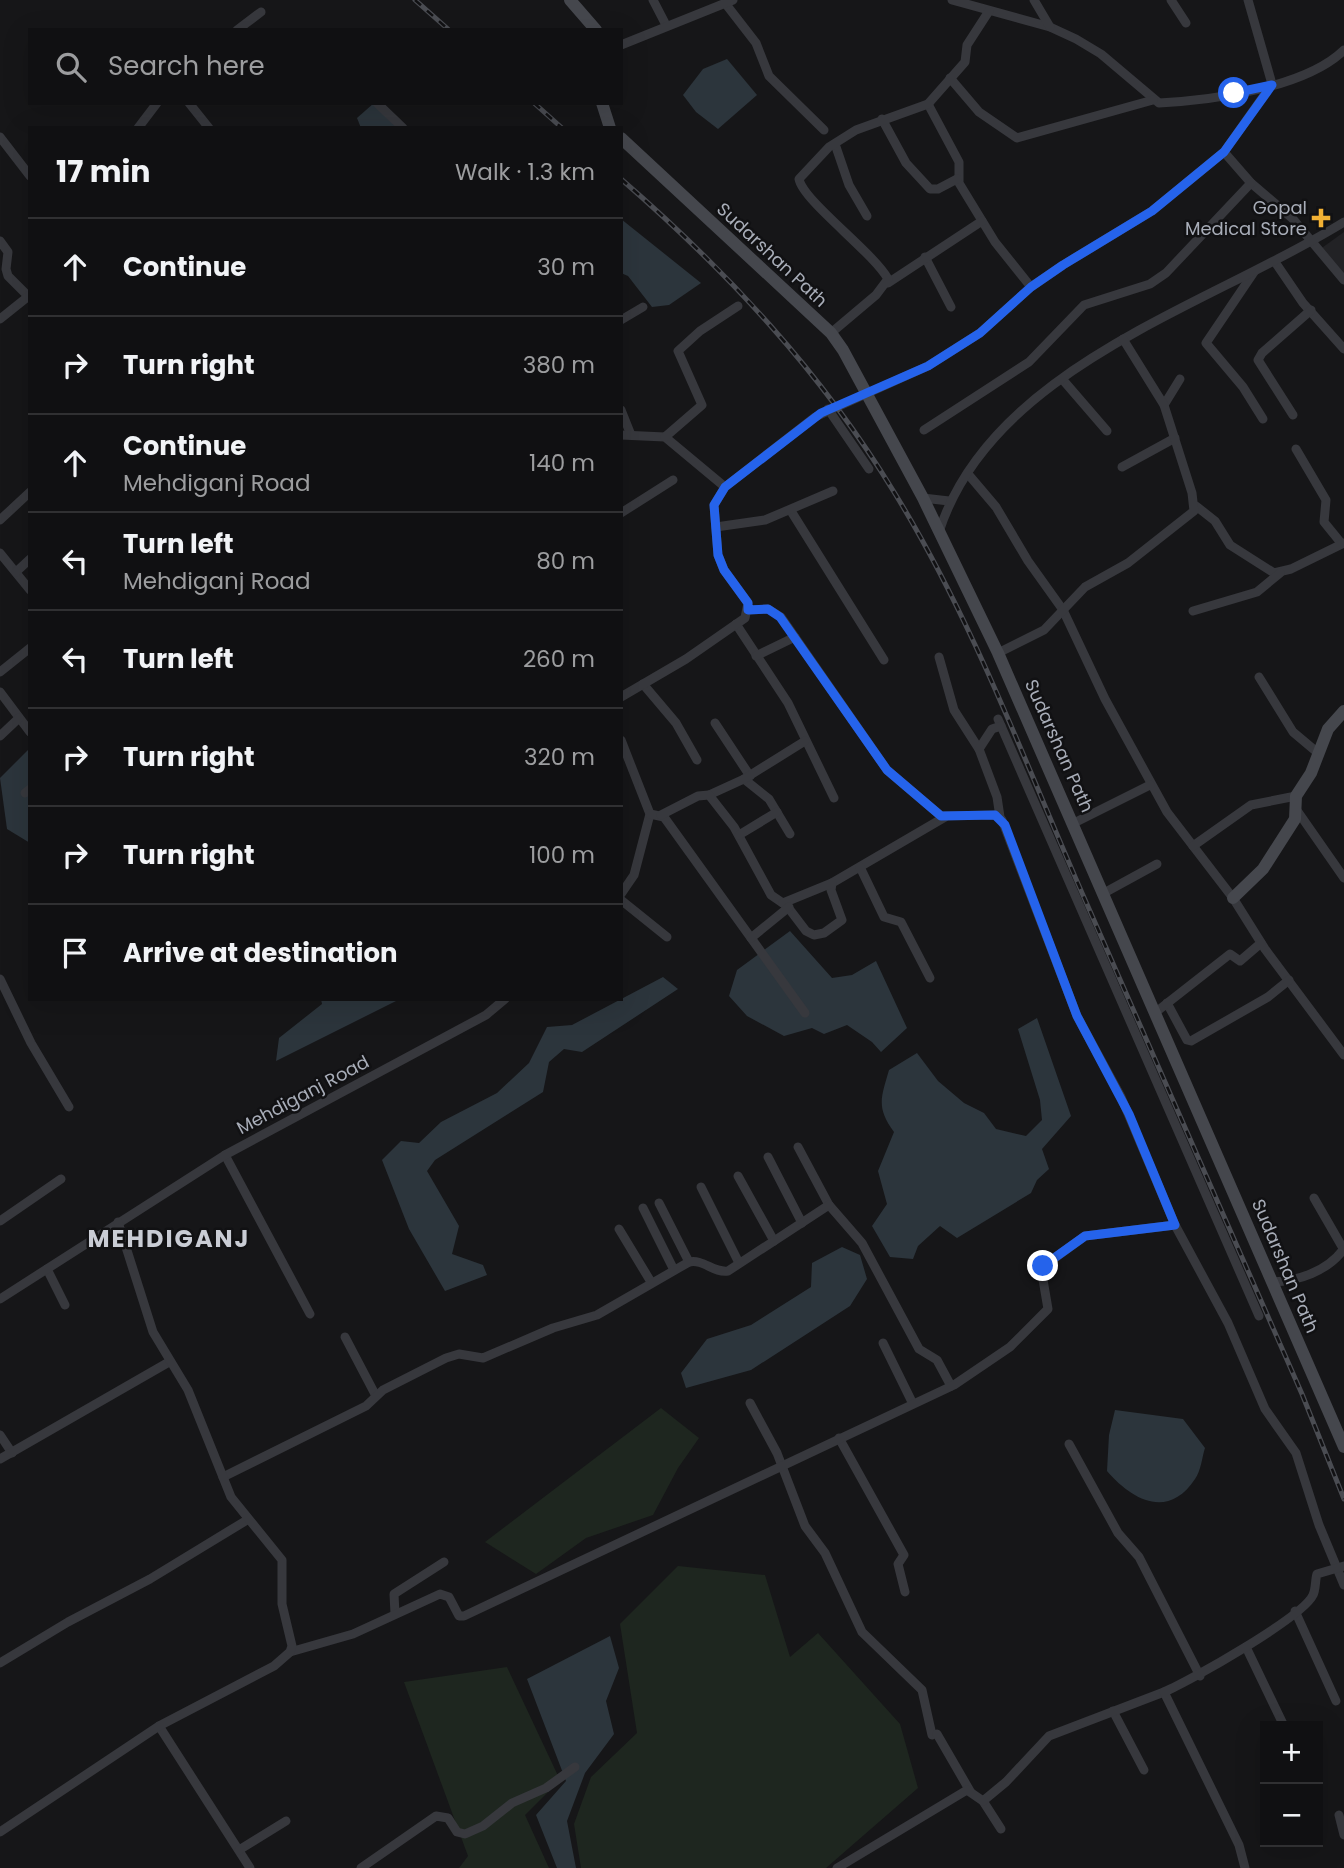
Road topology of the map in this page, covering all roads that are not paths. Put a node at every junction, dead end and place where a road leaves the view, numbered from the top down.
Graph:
1 (570, 0) edge
2 (653, 0) edge
3 (952, 0) edge
4 (1034, 0) edge
5 (1171, 0) edge
6 (1248, 0) edge
7 (729, 1) edge
8 (989, 11) junction
9 (261, 12) dead end
10 (1186, 23) dead end
11 (666, 25) junction
12 (1050, 27) junction
13 (240, 28) edge
14 (594, 28) edge
15 (623, 44) edge
16 (1344, 50) edge
17 (950, 78) junction
18 (1272, 85) junction
19 (1153, 100) junction
20 (928, 104) junction
21 (155, 105) edge
22 (191, 105) edge
23 (379, 105) edge
24 (603, 105) edge
25 (882, 119) junction
26 (140, 126) edge
27 (207, 126) edge
28 (401, 126) edge
29 (609, 126) edge
30 (824, 130) dead end
31 (0, 137) edge
32 (623, 140) edge
33 (835, 144) junction
34 (1224, 152) junction
35 (28, 173) edge
36 (957, 178) junction
37 (1251, 183) junction
38 (867, 216) dead end
39 (982, 221) junction
40 (1344, 222) edge
41 (0, 241) edge
42 (1311, 242) junction
43 (925, 257) junction
44 (1275, 262) junction
45 (1254, 272) junction
46 (1344, 280) edge
47 (888, 283) junction
48 (1031, 287) junction
49 (28, 294) edge
50 (28, 296) edge
51 (738, 306) dead end
52 (643, 307) dead end
53 (951, 307) dead end
54 (1311, 310) junction
55 (0, 319) edge
56 (623, 319) edge
57 (831, 333) junction
58 (1123, 340) junction
59 (1344, 349) edge
60 (1180, 379) dead end
61 (1063, 380) junction
62 (865, 394) junction
63 (1164, 405) junction
64 (828, 410) junction
65 (1293, 415) dead end
66 (1263, 419) dead end
67 (924, 430) dead end
68 (1107, 431) dead end
69 (626, 435) edge
70 (665, 437) junction
71 (1175, 438) junction
72 (1296, 449) dead end
73 (1122, 467) dead end
74 (869, 469) dead end
75 (968, 474) junction
76 (673, 480) dead end
77 (725, 487) junction
78 (833, 491) dead end
79 (28, 494) edge
80 (923, 498) junction
81 (949, 501) junction
82 (1196, 506) junction
83 (791, 511) junction
84 (623, 512) edge
85 (0, 520) edge
86 (716, 527) junction
87 (939, 532) junction
88 (1343, 543) edge
89 (0, 552) edge
90 (28, 561) edge
91 (16, 572) junction
92 (1280, 573) junction
93 (28, 587) edge
94 (748, 610) junction
95 (1063, 610) junction
96 (1193, 611) dead end
97 (736, 624) junction
98 (795, 637) junction
99 (28, 650) edge
100 (998, 653) junction
101 (756, 656) junction
102 (939, 657) dead end
103 (884, 660) dead end
104 (0, 672) edge
105 (1259, 677) dead end
106 (643, 684) junction
107 (0, 692) edge
108 (623, 696) edge
109 (1344, 711) edge
110 (19, 718) junction
111 (715, 723) dead end
112 (28, 729) edge
113 (0, 736) edge
114 (805, 741) junction
115 (623, 745) edge
116 (979, 749) junction
117 (1318, 753) junction
118 (697, 760) dead end
119 (747, 777) junction
120 (1150, 785) junction
121 (709, 795) junction
122 (834, 798) dead end
123 (1296, 802) junction
124 (776, 812) junction
125 (650, 814) junction
126 (661, 815) junction
127 (945, 817) junction
128 (1000, 817) junction
129 (1074, 823) junction
130 (790, 834) dead end
131 (739, 835) junction
132 (1193, 846) junction
133 (1157, 864) dead end
134 (860, 867) junction
135 (1344, 878) edge
136 (831, 883) junction
137 (623, 891) edge
138 (1104, 893) junction
139 (1233, 898) junction
140 (623, 902) edge
141 (786, 905) junction
142 (667, 937) dead end
143 (751, 938) junction
144 (1261, 943) junction
145 (930, 978) dead end
146 (0, 979) edge
147 (1289, 980) junction
148 (503, 1001) edge
149 (1167, 1003) junction
150 (1156, 1012) junction
151 (805, 1013) dead end
152 (1179, 1025) junction
153 (1165, 1034) junction
154 (1344, 1055) edge
155 (69, 1107) dead end
156 (798, 1147) dead end
157 (225, 1155) junction
158 (768, 1157) dead end
159 (738, 1176) dead end
160 (61, 1179) dead end
161 (701, 1186) dead end
162 (1314, 1198) dead end
163 (659, 1203) dead end
164 (830, 1205) junction
165 (643, 1208) dead end
166 (0, 1221) edge
167 (118, 1222) junction
168 (802, 1223) junction
169 (1175, 1225) junction
170 (619, 1229) dead end
171 (774, 1241) junction
172 (1343, 1250) edge
173 (689, 1262) junction
174 (739, 1263) junction
175 (47, 1269) junction
176 (674, 1270) junction
177 (651, 1282) junction
178 (1272, 1282) junction
179 (0, 1299) edge
180 (65, 1304) dead end
181 (310, 1314) dead end
182 (1259, 1316) dead end
183 (345, 1337) dead end
184 (883, 1343) dead end
185 (169, 1362) junction
186 (951, 1386) junction
187 (376, 1396) junction
188 (912, 1402) junction
189 (750, 1403) dead end
190 (0, 1435) edge
191 (839, 1438) junction
192 (1069, 1444) dead end
193 (1344, 1447) edge
194 (12, 1453) junction
195 (0, 1460) edge
196 (781, 1469) junction
197 (223, 1477) junction
198 (247, 1520) junction
199 (444, 1562) dead end
200 (1341, 1567) edge
201 (1344, 1585) edge
202 (905, 1592) dead end
203 (1295, 1611) junction
204 (395, 1614) junction
205 (1246, 1647) junction
206 (290, 1652) junction
207 (0, 1663) edge
208 (1200, 1676) junction
209 (1164, 1692) junction
210 (1336, 1700) dead end
211 (1114, 1711) junction
212 (1282, 1721) edge
213 (159, 1726) junction
214 (575, 1767) dead end
215 (1144, 1770) dead end
216 (971, 1791) junction
217 (983, 1801) junction
218 (1339, 1815) dead end
219 (286, 1821) dead end
220 (1001, 1829) dead end
221 (0, 1832) edge
222 (1344, 1835) edge
223 (239, 1850) junction
224 (851, 1864) edge
225 (250, 1868) edge
226 (361, 1868) edge
227 (838, 1868) edge
228 (1245, 1868) edge

1 - 14 main road
2 - 11 street
3 - 8 street
4 - 12 street
5 - 10 street
6 - 18 street
7 - 11 street
7 - 30 street
8 - 12 street
8 - 17 street
9 - 13 street
11 - 15 street
12 - 19 street
16 - 18 street
17 - 19 street
17 - 20 street
18 - 19 street
18 - 34 street
20 - 25 street
20 - 36 street
21 - 26 street
22 - 27 street
23 - 28 street
24 - 29 main road
25 - 33 street
25 - 36 street
31 - 35 street
32 - 57 main road, Sudarshan Path
33 - 38 street
33 - 47 street
34 - 37 street
34 - 48 street
36 - 39 street
37 - 42 street
37 - 67 street
39 - 43 street
39 - 48 street
40 - 42 street
41 - 49 street
42 - 44 street
42 - 46 street
43 - 47 street
43 - 53 street
44 - 45 street
44 - 54 street
45 - 58 street
45 - 66 street
47 - 57 street
48 - 62 street
50 - 55 street
51 - 70 street
52 - 56 street
54 - 59 street
54 - 65 street
57 - 62 main road, Sudarshan Path
58 - 61 street
58 - 63 street
60 - 63 street
61 - 68 street
61 - 75 street
62 - 64 street
62 - 80 main road, Sudarshan Path
63 - 71 street
64 - 74 street
64 - 77 street
69 - 70 street
70 - 77 street
71 - 73 street
71 - 82 street
72 - 88 street
75 - 81 street
75 - 95 street
76 - 84 street
77 - 86 street
78 - 83 street
79 - 85 street
80 - 81 street
80 - 87 main road, Sudarshan Path
81 - 87 street
82 - 92 street
82 - 95 street
83 - 86 street
83 - 103 street
86 - 94 street
87 - 100 main road, Sudarshan Path
88 - 92 street
89 - 91 street
90 - 91 street
91 - 93 street
92 - 96 street
94 - 97 street
94 - 98 street
95 - 100 street
95 - 120 street
97 - 101 street
97 - 106 street
98 - 101 street
98 - 127 street
99 - 104 street
100 - 129 main road, Sudarshan Path
101 - 114 street
102 - 116 street
105 - 117 street
106 - 108 street
106 - 118 street
107 - 110 street
109 - 117 main road
110 - 112 street
110 - 113 street
111 - 119 street
114 - 119 street
114 - 122 street
115 - 125 street
116 - 128 street
116 - 182 street
117 - 123 main road
119 - 121 street
119 - 124 street
120 - 129 street
120 - 132 street
121 - 126 street
121 - 131 street
123 - 132 street
123 - 135 street
123 - 139 main road
124 - 130 street
124 - 131 street
125 - 126 street
125 - 137 street
126 - 143 street
127 - 128 street
127 - 134 street
128 - 169 street
129 - 138 main road, Sudarshan Path
131 - 141 street
132 - 139 street
133 - 138 street
134 - 136 street
134 - 145 street
136 - 141 street
136 - 141 street
138 - 150 main road, Sudarshan Path
139 - 144 street
140 - 142 street
141 - 143 street
143 - 151 street
144 - 147 street
144 - 149 street
146 - 155 street
147 - 152 street
147 - 154 street
148 - 157 street, Mehdiganj Road
149 - 150 street
149 - 152 street
150 - 153 main road, Sudarshan Path
152 - 153 street
153 - 178 main road, Sudarshan Path
156 - 164 street
157 - 167 street, Mehdiganj Road
157 - 181 street
158 - 168 street
159 - 171 street
160 - 166 street
161 - 174 street
162 - 172 street
163 - 173 street
164 - 168 street
164 - 186 street
165 - 176 street
167 - 175 street, Mehdiganj Road
167 - 185 street
168 - 171 street
169 - 186 street
169 - 200 street
170 - 177 street
171 - 174 street
172 - 178 street
173 - 174 street
173 - 176 street
175 - 179 street, Mehdiganj Road
175 - 180 street
176 - 177 street
177 - 187 street
178 - 193 main road, Sudarshan Path
183 - 187 street
184 - 188 street
185 - 194 street
185 - 197 street
186 - 188 street
187 - 197 street
188 - 191 street
189 - 196 street
190 - 194 street
191 - 196 street
191 - 202 street
192 - 208 street
194 - 195 street
196 - 204 street
196 - 216 street
197 - 198 street
198 - 206 street
198 - 207 street
199 - 204 street
200 - 201 street
200 - 203 street
203 - 205 street
203 - 210 street
204 - 206 street
205 - 208 street
205 - 212 street
206 - 213 street
208 - 209 street
209 - 211 street
209 - 228 street
211 - 215 street
211 - 217 street
213 - 221 street
213 - 223 street
214 - 226 street
216 - 217 street
216 - 224 street
217 - 220 street
218 - 222 street
219 - 223 street
223 - 225 street
224 - 227 street

